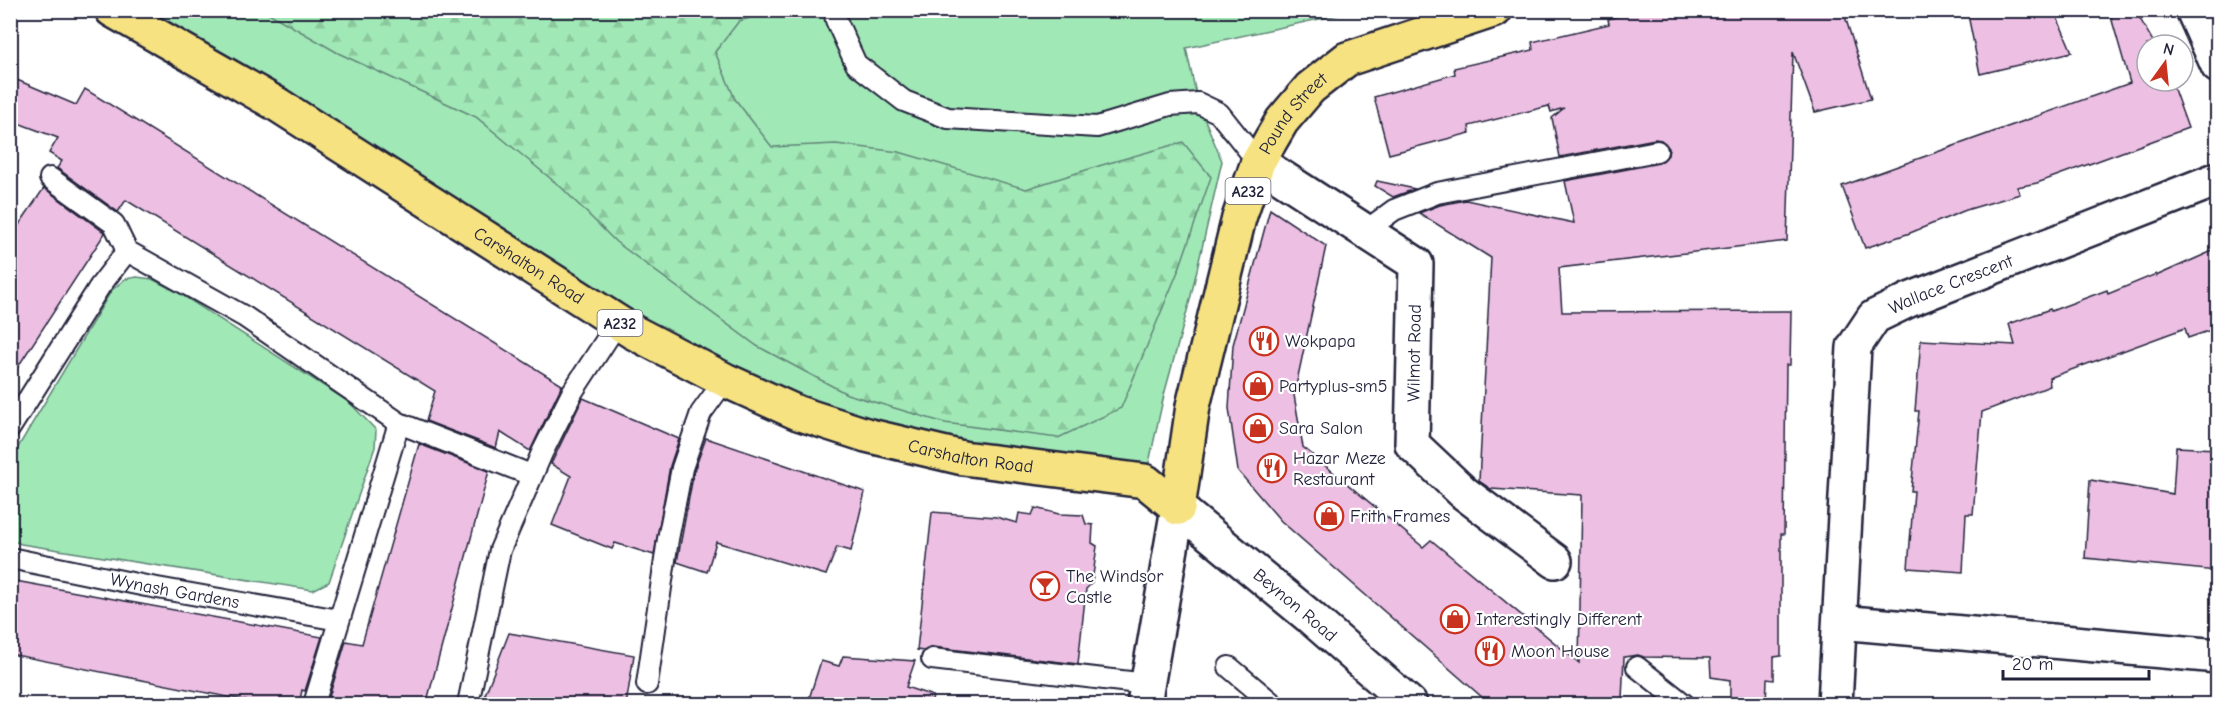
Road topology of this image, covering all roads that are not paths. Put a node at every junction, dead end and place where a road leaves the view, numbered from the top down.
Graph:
1 (112, 10) edge
2 (834, 10) edge
3 (1495, 10) edge
4 (2193, 10) edge
5 (2217, 66) edge
6 (1657, 151) dead end
7 (1258, 162) junction
8 (50, 178) dead end
9 (2217, 179) edge
10 (1364, 232) junction
11 (127, 251) junction
12 (618, 322) junction
13 (725, 380) junction
14 (399, 423) junction
15 (10, 428) edge
16 (531, 475) junction
17 (1178, 507) junction
18 (10, 558) edge
19 (1555, 561) dead end
20 (339, 620) junction
21 (1840, 622) junction
22 (2217, 656) edge
23 (932, 659) dead end
24 (1229, 667) dead end
25 (1637, 668) dead end
26 (647, 684) dead end
27 (1146, 694) edge
28 (1264, 702) edge
29 (314, 705) edge
30 (468, 705) edge
31 (1410, 705) edge
32 (1684, 705) edge
33 (1835, 705) edge

1 - 12 highway, Carshalton Road / A232
2 - 7 lane
3 - 7 highway, Pound Street / A232
4 - 5 street
6 - 10 lane
7 - 10 street, Wilmot Road
7 - 17 highway, Pound Street / A232
8 - 11 lane
9 - 21 street, Wallace Crescent
10 - 19 street, Wilmot Road
11 - 14 lane
11 - 15 lane
12 - 13 highway, Carshalton Road / A232
12 - 16 lane
13 - 17 highway, Carshalton Road / A232
13 - 26 lane
14 - 16 lane
14 - 20 lane
16 - 30 lane
17 - 27 street
17 - 31 street, Beynon Road
18 - 20 lane, Wynash Gardens
20 - 29 lane
21 - 22 street
21 - 33 street, Wallace Crescent
23 - 27 lane
24 - 28 lane
25 - 32 lane

